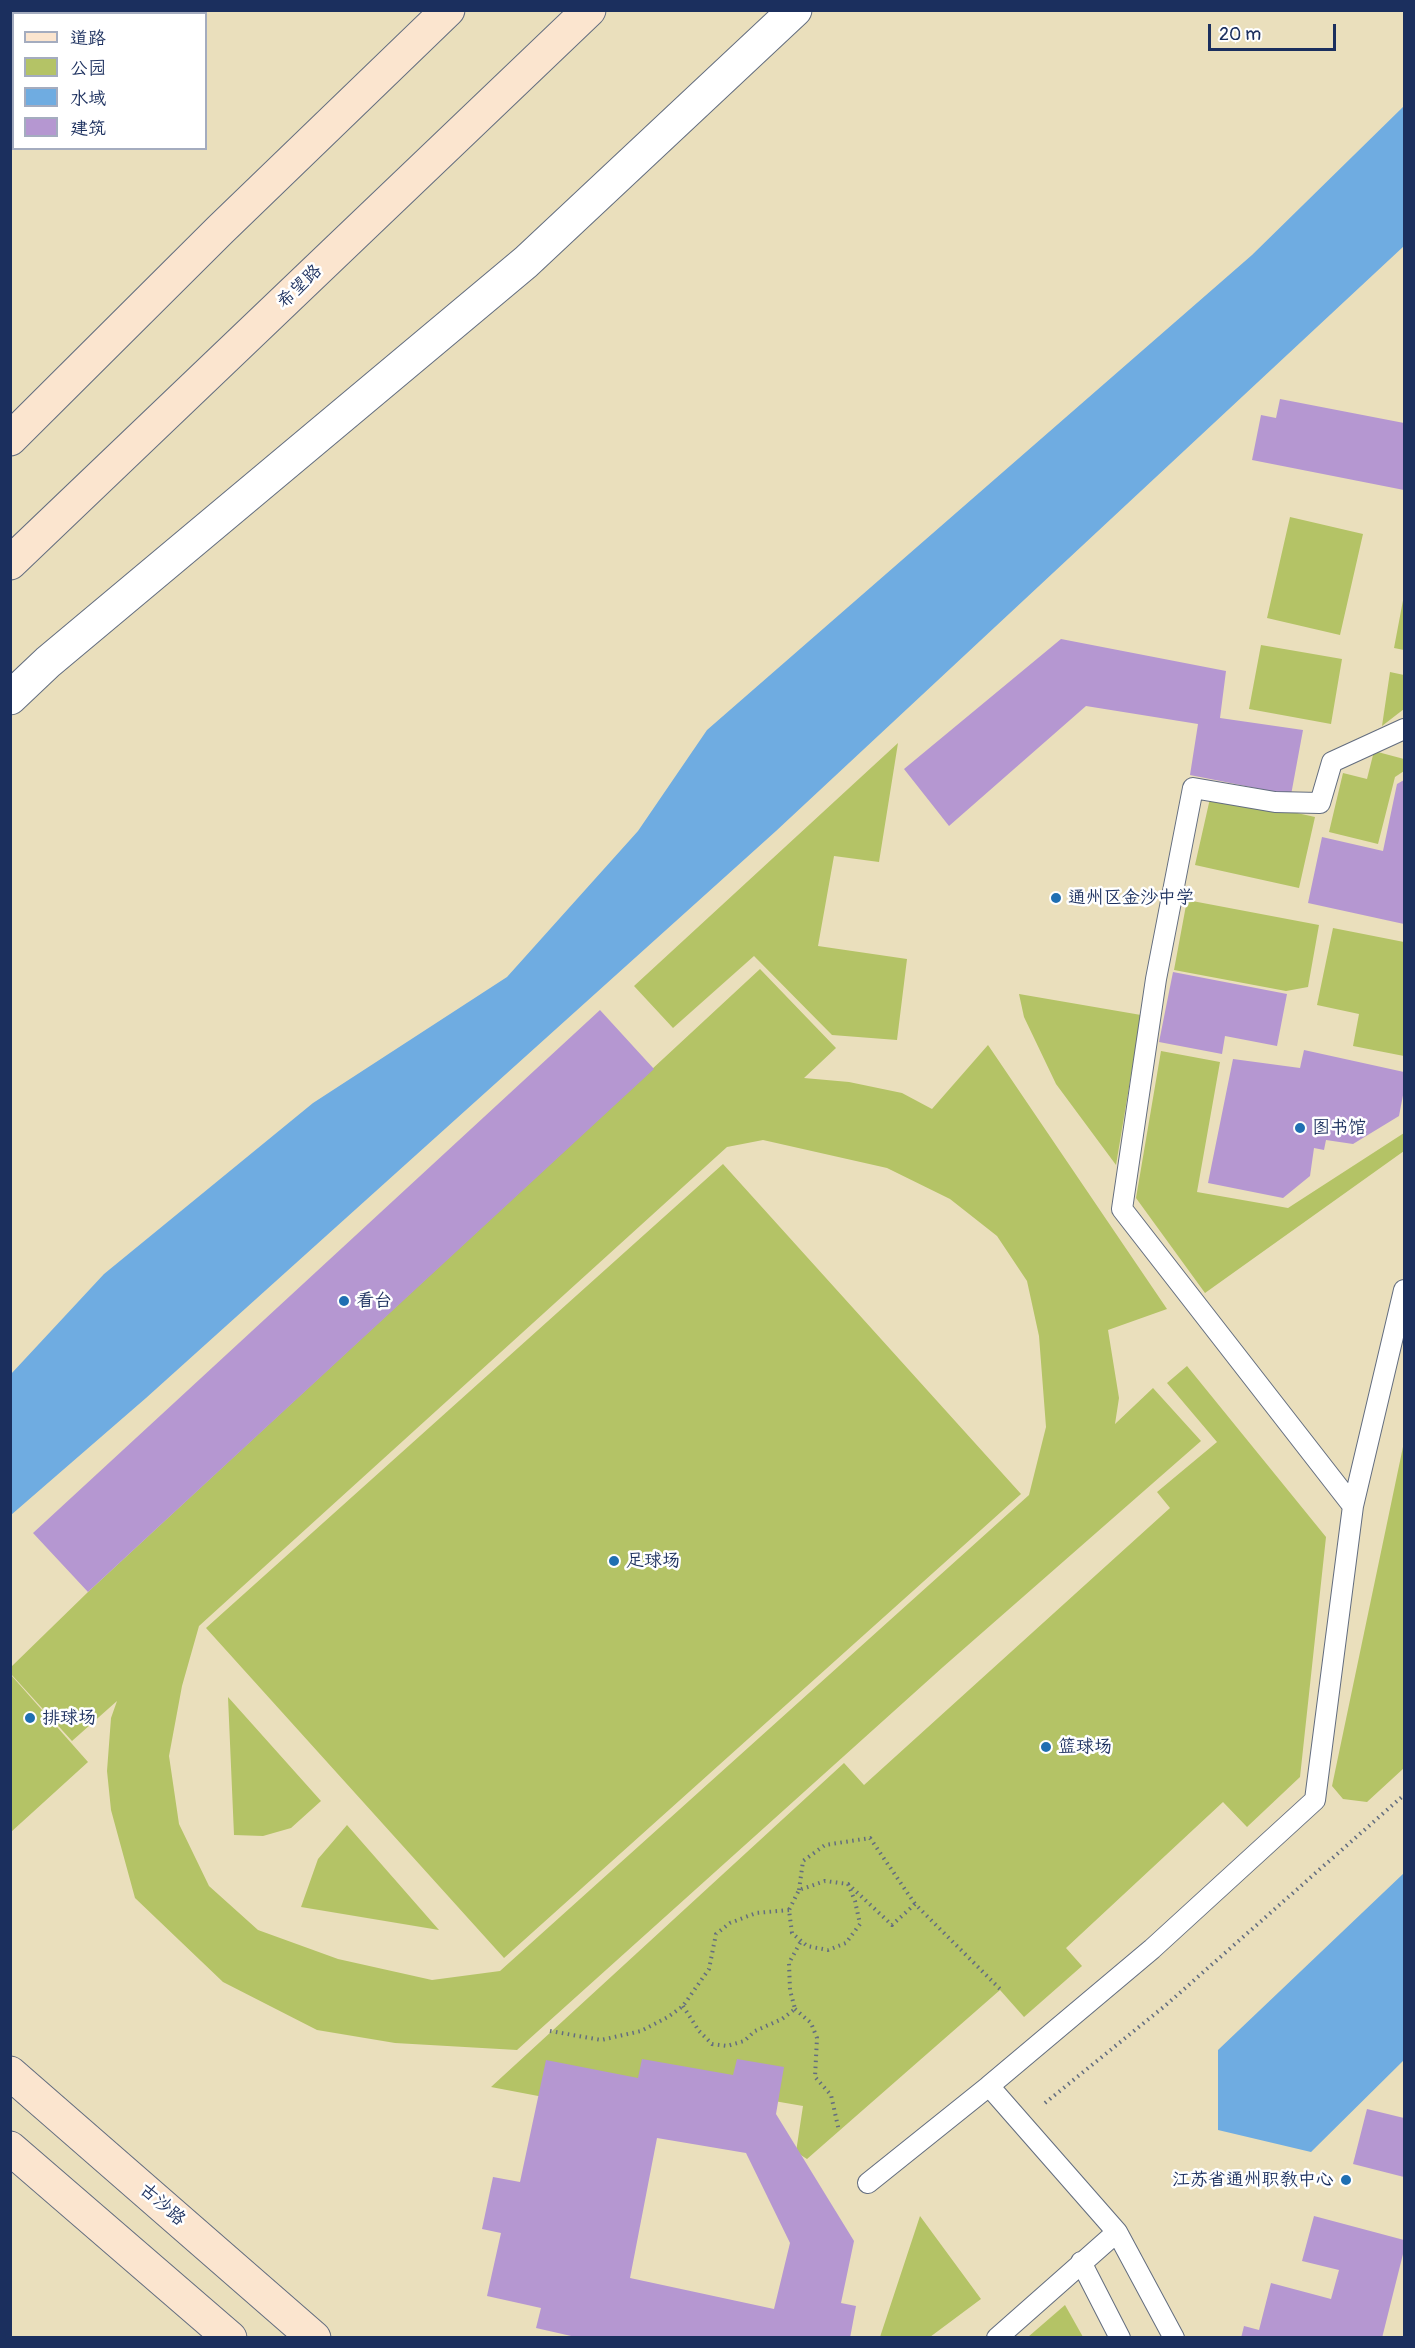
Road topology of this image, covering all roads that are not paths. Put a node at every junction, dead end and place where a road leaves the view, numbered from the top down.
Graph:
1 (448, 10) edge
2 (589, 10) edge
3 (795, 10) edge
4 (10, 439) edge
5 (10, 563) edge
6 (10, 698) edge
7 (1404, 729) edge
8 (1404, 1290) edge
9 (1353, 1506) junction
10 (10, 2073) edge
11 (989, 2086) junction
12 (10, 2148) edge
13 (868, 2183) dead end
14 (1117, 2232) junction
15 (1081, 2262) junction
16 (230, 2337) edge
17 (314, 2337) edge
18 (997, 2337) edge
19 (1120, 2337) edge
20 (1174, 2337) edge

1 - 4 main road
2 - 5 main road, 希望路
3 - 6 street
7 - 9 lane
8 - 9 lane
9 - 11 lane
10 - 17 main road, 古沙路
11 - 13 lane
11 - 14 lane
12 - 16 main road
14 - 15 lane
14 - 20 lane
15 - 18 lane
15 - 19 lane

